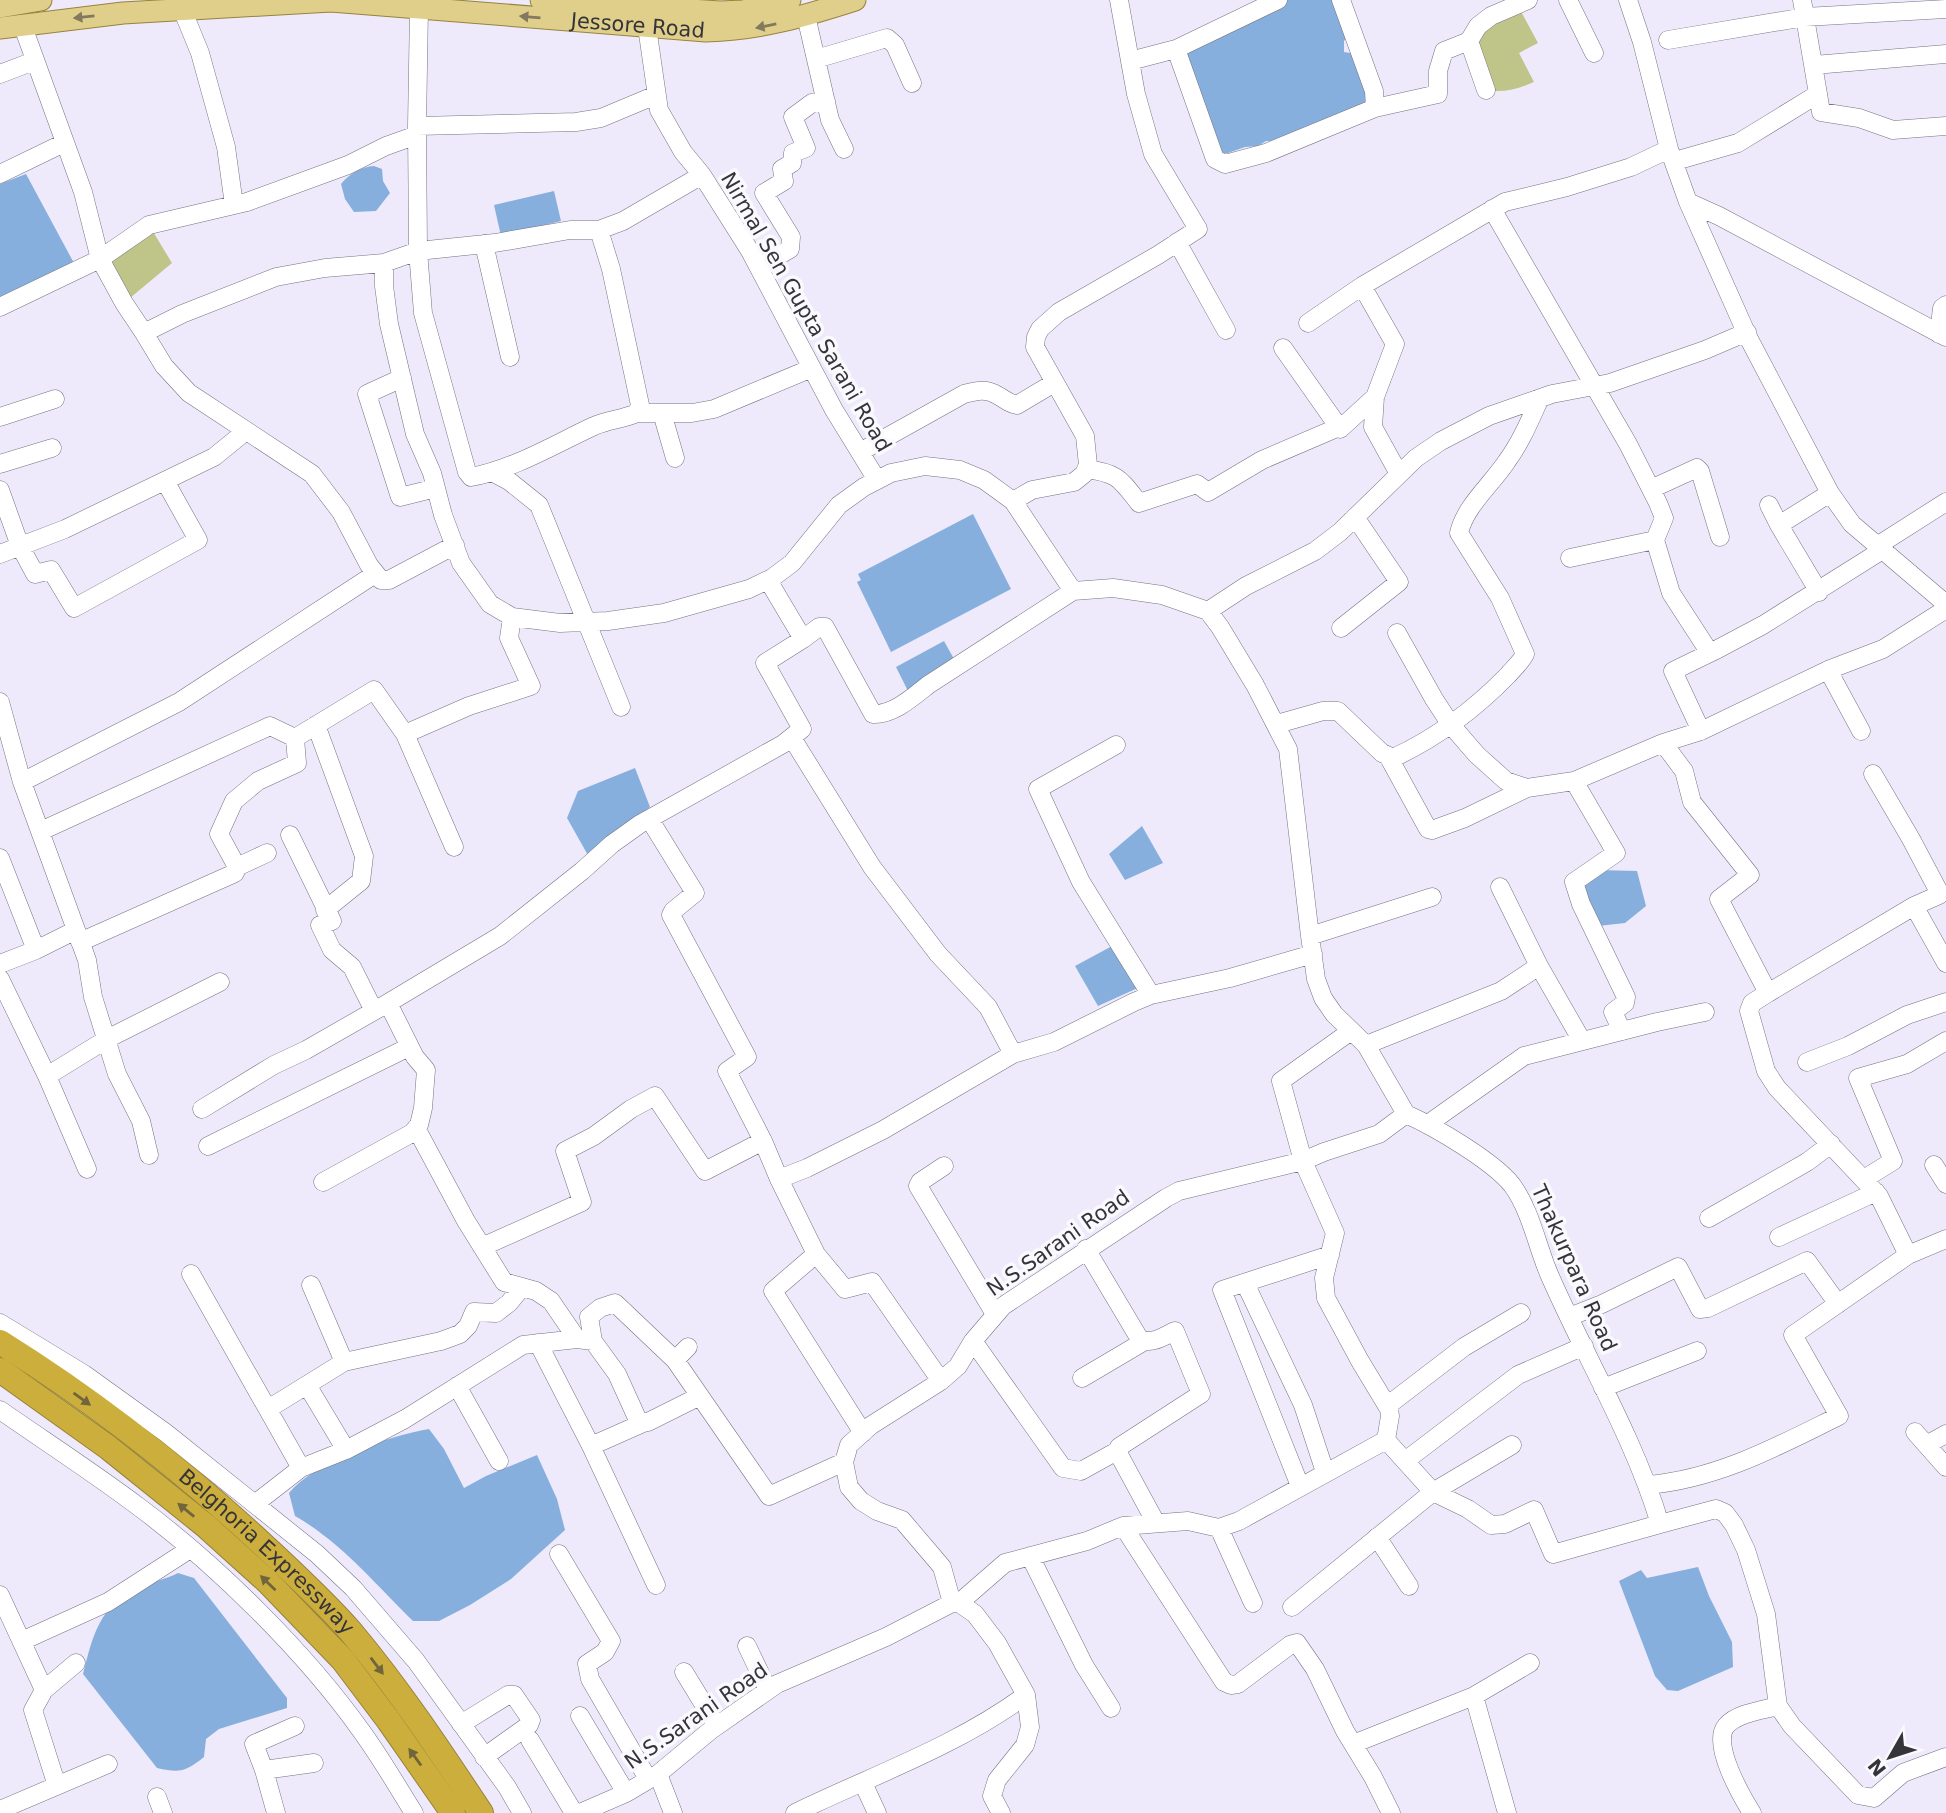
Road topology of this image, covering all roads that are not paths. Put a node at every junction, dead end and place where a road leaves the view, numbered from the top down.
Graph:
1 (41, 0) edge
2 (541, 0) edge
3 (790, 0) edge
4 (855, 0) edge
5 (1119, 0) edge
6 (1278, 0) edge
7 (1341, 0) edge
8 (1528, 0) edge
9 (1567, 0) edge
10 (1628, 0) edge
11 (124, 6) edge
12 (1895, 6) edge
13 (0, 7) edge
14 (419, 8) junction
15 (182, 9) junction
16 (1803, 9) edge
17 (1946, 9) edge
18 (806, 16) junction
19 (648, 18) junction
20 (22, 24) junction
21 (0, 27) edge
22 (1668, 40) dead end
23 (1469, 41) junction
24 (1176, 49) junction
25 (1594, 53) dead end
26 (1946, 54) edge
27 (816, 59) junction
28 (34, 61) junction
29 (1130, 61) junction
30 (1814, 65) junction
31 (0, 74) edge
32 (912, 83) dead end
33 (1486, 89) dead end
34 (1818, 94) junction
35 (656, 95) junction
36 (826, 101) junction
37 (1376, 108) junction
38 (1946, 126) edge
39 (417, 130) junction
40 (64, 143) junction
41 (844, 149) dead end
42 (1672, 155) junction
43 (0, 174) edge
44 (702, 175) junction
45 (1688, 202) junction
46 (234, 205) junction
47 (1492, 209) junction
48 (599, 230) junction
49 (1177, 242) junction
50 (484, 244) junction
51 (418, 251) junction
52 (100, 259) junction
53 (384, 262) junction
54 (759, 267) junction
55 (1362, 286) junction
56 (1946, 305) edge
57 (0, 307) edge
58 (1308, 323) dead end
59 (1226, 330) dead end
60 (1746, 332) junction
61 (144, 333) junction
62 (1942, 336) edge
63 (1283, 348) dead end
64 (510, 357) dead end
65 (812, 368) junction
66 (402, 378) junction
67 (1054, 383) junction
68 (1594, 386) junction
69 (1375, 397) junction
70 (55, 398) dead end
71 (1540, 398) junction
72 (637, 413) junction
73 (662, 413) junction
74 (0, 417) edge
75 (1339, 427) junction
76 (246, 431) junction
77 (52, 448) dead end
78 (860, 452) junction
79 (675, 458) dead end
80 (0, 464) edge
81 (1086, 469) junction
82 (492, 472) junction
83 (1399, 474) junction
84 (877, 480) junction
85 (165, 481) junction
86 (436, 488) junction
87 (1651, 489) junction
88 (0, 490) edge
89 (1830, 493) junction
90 (1013, 501) junction
91 (1946, 502) edge
92 (1769, 505) dead end
93 (1355, 517) junction
94 (1779, 525) junction
95 (1720, 537) dead end
96 (1656, 540) junction
97 (455, 545) junction
98 (20, 546) junction
99 (1881, 547) junction
100 (0, 554) edge
101 (1570, 558) dead end
102 (376, 574) junction
103 (768, 580) junction
104 (1073, 592) junction
105 (1819, 592) junction
106 (1946, 606) edge
107 (1208, 611) junction
108 (512, 617) junction
109 (587, 622) junction
110 (1341, 628) dead end
111 (1397, 633) dead end
112 (803, 639) junction
113 (1714, 651) junction
114 (1828, 670) junction
115 (0, 702) edge
116 (621, 707) dead end
117 (1277, 724) junction
118 (316, 725) junction
119 (1451, 725) junction
120 (4, 731) edge
121 (1701, 731) junction
122 (1861, 731) dead end
123 (405, 734) junction
124 (295, 738) junction
125 (792, 738) junction
126 (1663, 743) junction
127 (1116, 745) dead end
128 (1388, 757) junction
129 (1873, 774) dead end
130 (1574, 781) junction
131 (22, 782) junction
132 (1527, 788) junction
133 (650, 820) junction
134 (41, 831) junction
135 (290, 835) dead end
136 (454, 847) dead end
137 (267, 853) dead end
138 (0, 858) edge
139 (237, 867) junction
140 (1500, 887) dead end
141 (1432, 897) dead end
142 (1914, 906) junction
143 (325, 910) junction
144 (78, 936) junction
145 (1310, 936) junction
146 (36, 950) junction
147 (1313, 954) junction
148 (1946, 963) edge
149 (0, 964) edge
150 (1539, 966) junction
151 (0, 979) edge
152 (220, 982) dead end
153 (1768, 993) junction
154 (1151, 996) junction
155 (1945, 1005) edge
156 (381, 1007) junction
157 (1705, 1013) dead end
158 (1351, 1031) junction
159 (1622, 1031) junction
160 (107, 1039) junction
161 (1583, 1041) junction
162 (1946, 1041) edge
163 (1366, 1045) junction
164 (410, 1047) junction
165 (1013, 1054) junction
166 (1807, 1062) dead end
167 (47, 1076) junction
168 (202, 1108) dead end
169 (1406, 1114) junction
170 (1428, 1124) junction
171 (416, 1128) junction
172 (763, 1141) junction
173 (1830, 1144) junction
174 (208, 1146) dead end
175 (149, 1155) dead end
176 (1303, 1161) junction
177 (1934, 1165) dead end
178 (944, 1166) dead end
179 (87, 1169) dead end
180 (779, 1180) junction
181 (323, 1182) dead end
182 (1946, 1184) edge
183 (1870, 1185) junction
184 (1709, 1218) dead end
185 (1779, 1237) dead end
186 (1946, 1238) edge
187 (482, 1247) junction
188 (1086, 1249) junction
189 (816, 1254) junction
190 (1330, 1255) junction
191 (1908, 1255) junction
192 (191, 1274) dead end
193 (1245, 1283) junction
194 (312, 1284) dead end
195 (522, 1287) junction
196 (1838, 1304) junction
197 (1521, 1313) dead end
198 (995, 1314) junction
199 (1569, 1317) junction
200 (0, 1323) edge
201 (585, 1340) junction
202 (973, 1341) junction
203 (0, 1342) edge
204 (1143, 1342) junction
205 (538, 1343) junction
206 (1584, 1346) junction
207 (1697, 1351) dead end
208 (344, 1362) junction
209 (0, 1370) edge
210 (1082, 1378) dead end
211 (941, 1381) junction
212 (307, 1385) junction
213 (457, 1387) junction
214 (1603, 1388) junction
215 (700, 1396) junction
216 (1387, 1406) junction
217 (268, 1409) junction
218 (0, 1410) edge
219 (643, 1423) junction
220 (863, 1433) junction
221 (1946, 1434) edge
222 (1386, 1440) junction
223 (1512, 1445) dead end
224 (591, 1446) junction
225 (346, 1450) junction
226 (1117, 1451) junction
227 (499, 1461) dead end
228 (1405, 1461) junction
229 (844, 1462) junction
230 (1946, 1467) edge
231 (301, 1468) junction
232 (1325, 1472) junction
233 (1648, 1485) junction
234 (1300, 1486) junction
235 (1433, 1492) junction
236 (256, 1503) junction
237 (1156, 1524) junction
238 (1660, 1524) junction
239 (1123, 1525) junction
240 (1219, 1528) junction
241 (1377, 1537) junction
242 (190, 1549) junction
243 (559, 1554) dead end
244 (1030, 1556) junction
245 (656, 1585) dead end
246 (1409, 1586) dead end
247 (0, 1595) edge
248 (956, 1603) junction
249 (1253, 1603) dead end
250 (1292, 1607) dead end
251 (22, 1641) junction
252 (747, 1646) dead end
253 (76, 1663) dead end
254 (1530, 1663) dead end
255 (684, 1672) dead end
256 (44, 1690) junction
257 (768, 1690) junction
258 (1026, 1695) junction
259 (1474, 1696) junction
260 (1778, 1706) junction
261 (1111, 1708) dead end
262 (580, 1716) dead end
263 (461, 1724) junction
264 (295, 1726) dead end
265 (717, 1726) junction
266 (530, 1740) dead end
267 (1353, 1744) junction
268 (484, 1757) junction
269 (1946, 1757) edge
270 (314, 1763) dead end
271 (108, 1764) dead end
272 (264, 1770) junction
273 (653, 1777) junction
274 (863, 1783) junction
275 (57, 1786) junction
276 (626, 1793) junction
277 (0, 1810) edge
278 (276, 1813) edge
279 (414, 1813) edge
280 (453, 1813) edge
281 (481, 1813) edge
282 (522, 1813) edge
283 (574, 1813) edge
284 (580, 1813) edge
285 (673, 1813) edge
286 (795, 1813) edge
287 (877, 1813) edge
288 (1001, 1813) edge
289 (1391, 1813) edge
290 (1507, 1813) edge
291 (1752, 1813) edge

1 - 13 main road
2 - 19 main road, Jessore Road
3 - 19 main road, Jessore Road
4 - 18 main road, Jessore Road
5 - 29 street
6 - 24 street
7 - 37 street
8 - 23 street
9 - 25 street
10 - 42 street
11 - 15 main road, Jessore Road
11 -> 20 main road, Jessore Road
12 - 16 street
12 - 17 street
14 - 15 main road, Jessore Road
19 -> 14 main road, Jessore Road
14 - 39 street
15 - 46 street
16 - 22 street
16 - 30 street
18 -> 19 main road, Jessore Road
18 - 27 street
19 - 35 street, Nirmal Sen Gupta Sarani Road
20 - 21 main road, Jessore Road
20 - 28 street
23 - 33 street
23 - 37 street
24 - 29 street
24 - 37 street
26 - 30 street
27 - 32 street
27 - 36 street
28 - 31 street
28 - 40 street
29 - 49 street
30 - 34 street
34 - 38 street
34 - 42 street
35 - 39 street
35 - 44 street, Nirmal Sen Gupta Sarani Road
36 - 41 street
36 - 54 street
39 - 46 street
39 - 51 street
40 - 43 street
40 - 52 street
42 - 45 street
42 - 47 street
44 - 48 street
44 - 54 street, Nirmal Sen Gupta Sarani Road
45 - 60 street
45 - 62 street
46 - 52 street
47 - 55 street
47 - 68 street
48 - 50 street
48 - 72 street
49 - 59 street
49 - 67 street
50 - 51 street
50 - 64 street
51 - 53 street
51 - 82 street
52 - 57 street
52 - 61 street
53 - 61 street
53 - 66 street
54 - 65 street, Nirmal Sen Gupta Sarani Road
55 - 58 street
55 - 69 street
56 - 62 street
60 - 68 street
60 - 89 street
61 - 76 street
63 - 75 street
65 - 73 street
65 - 78 street, Nirmal Sen Gupta Sarani Road
66 - 86 street
66 - 86 street
67 - 78 street
67 - 81 street
68 - 71 street
68 - 87 street
69 - 75 street
69 - 83 street
70 - 74 street
71 - 83 street
71 - 119 street
72 - 73 street
72 - 82 street
73 - 79 street
75 - 81 street
76 - 85 street
76 - 102 street
77 - 80 street
78 - 84 street, Nirmal Sen Gupta Sarani Road
81 - 90 street
82 - 109 street
83 - 93 street
84 - 90 street, Nirmal Sen Gupta Sarani Road
84 - 103 street
85 - 98 street
85 - 98 street
86 - 97 street
87 - 95 street
87 - 96 street
88 - 98 street
89 - 94 street
89 - 99 street
90 - 104 street, Nirmal Sen Gupta Sarani Road
91 - 99 street
92 - 94 street
93 - 107 street
93 - 110 street
94 - 105 street
96 - 101 street
96 - 113 street
97 - 102 street
97 - 108 street
98 - 100 street
99 - 105 street
99 - 106 street
102 - 131 street
103 - 109 street
103 - 112 street
104 - 107 street
104 - 112 street
105 - 113 street
106 - 114 street
107 - 117 street
108 - 109 street
108 - 123 street
109 - 116 street
111 - 119 street
112 - 125 street
113 - 121 street
114 - 121 street
114 - 122 street
115 - 120 street
117 - 128 street
117 - 145 street
118 - 123 street
118 - 124 street
118 - 143 street
119 - 128 street
119 - 132 street
120 - 131 street
121 - 126 street
123 - 136 street
124 - 134 street
124 - 139 street
125 - 133 street
125 - 165 street
126 - 130 street
126 - 153 street
127 - 154 street
128 - 132 street
129 - 142 street
130 - 132 street
130 - 159 street
131 - 134 street
133 - 156 street
133 - 172 street
134 - 144 street
135 - 143 street
137 - 139 street
138 - 146 street
139 - 144 street
140 - 150 street
141 - 145 street
142 - 148 street
142 - 153 street
143 - 156 street
144 - 146 street
144 - 160 street
145 - 147 street
146 - 149 street
147 - 154 street
147 - 158 street
150 - 161 street
150 - 163 street
151 - 167 street
152 - 160 street
153 - 173 street
154 - 165 street
155 - 166 street
156 - 164 street
156 - 168 street
157 - 159 street
158 - 163 street
158 - 176 street
159 - 161 street
160 - 167 street
160 - 175 street
161 - 170 street
162 - 183 street
163 - 169 street
164 - 171 street
164 - 174 street
165 - 180 street
167 - 179 street
169 - 170 street, Thakurpara Road
169 - 176 street, N.S.Sarani Road
170 - 199 street, Thakurpara Road
171 - 181 street
171 - 187 street
172 - 180 street
172 - 187 street
173 - 183 street
173 - 184 street
176 - 188 street, N.S.Sarani Road
176 - 190 street
177 - 182 street
178 - 198 street
180 - 189 street
183 - 185 street
183 - 191 street
186 - 191 street
187 - 195 street
188 - 198 street, N.S.Sarani Road
188 - 204 street
189 - 211 street
189 - 220 street
190 - 193 street
190 - 216 street
191 - 196 street
192 - 217 street
193 - 232 street
193 - 234 street
194 - 208 street
195 - 201 street
195 - 208 street
196 - 199 street
196 - 233 street
197 - 216 street
198 - 202 street, N.S.Sarani Road
199 - 206 street, Thakurpara Road
200 - 236 street
201 - 205 street
201 - 215 street
201 - 219 street
202 - 211 street, N.S.Sarani Road
202 - 226 street
203 -> 281 highway, Belghoria Expressway
204 - 210 street
204 - 226 street
205 - 213 street
205 - 224 street
206 - 214 street, Thakurpara Road
206 - 228 street
207 - 214 street
208 - 212 street
280 -> 209 highway, Belghoria Expressway
211 - 220 street, N.S.Sarani Road
212 - 217 street
212 - 225 street
213 - 225 street
213 - 227 street
214 - 233 street, Thakurpara Road
215 - 219 street
215 - 229 street
216 - 222 street
217 - 231 street
218 - 242 street
219 - 224 street
220 - 229 street, N.S.Sarani Road
221 - 230 street
222 - 228 street
222 - 232 street
223 - 235 street
224 - 245 street
225 - 231 street
226 - 237 street
228 - 235 street
229 - 248 street
231 - 236 street
232 - 234 street
233 - 238 street, Thakurpara Road
234 - 240 street
235 - 238 street
235 - 241 street
236 - 263 street
237 - 239 street
237 - 240 street
238 - 260 street
239 - 244 street, N.S.Sarani Road
239 - 267 street
240 - 249 street
241 - 246 street
241 - 250 street
242 - 251 street
242 - 279 street
243 - 273 street
244 - 248 street, N.S.Sarani Road
244 - 261 street
247 - 251 street
248 - 257 street, N.S.Sarani Road
248 - 258 street
251 - 256 street
252 - 257 street
253 - 256 street
254 - 259 street
255 - 265 street
256 - 275 street
257 - 265 street, N.S.Sarani Road
258 - 274 street
258 - 288 street
259 - 267 street
259 - 290 street
260 - 269 street
260 - 291 street
262 - 276 street
263 - 268 street
263 - 268 street
264 - 272 street
265 - 273 street, N.S.Sarani Road
266 - 283 street
267 - 289 street
268 - 282 street
270 - 272 street
271 - 275 street
272 - 278 street
273 - 276 street, N.S.Sarani Road
273 - 285 street
274 - 286 street
274 - 287 street
275 - 277 street
276 - 284 street, N.S.Sarani Road

